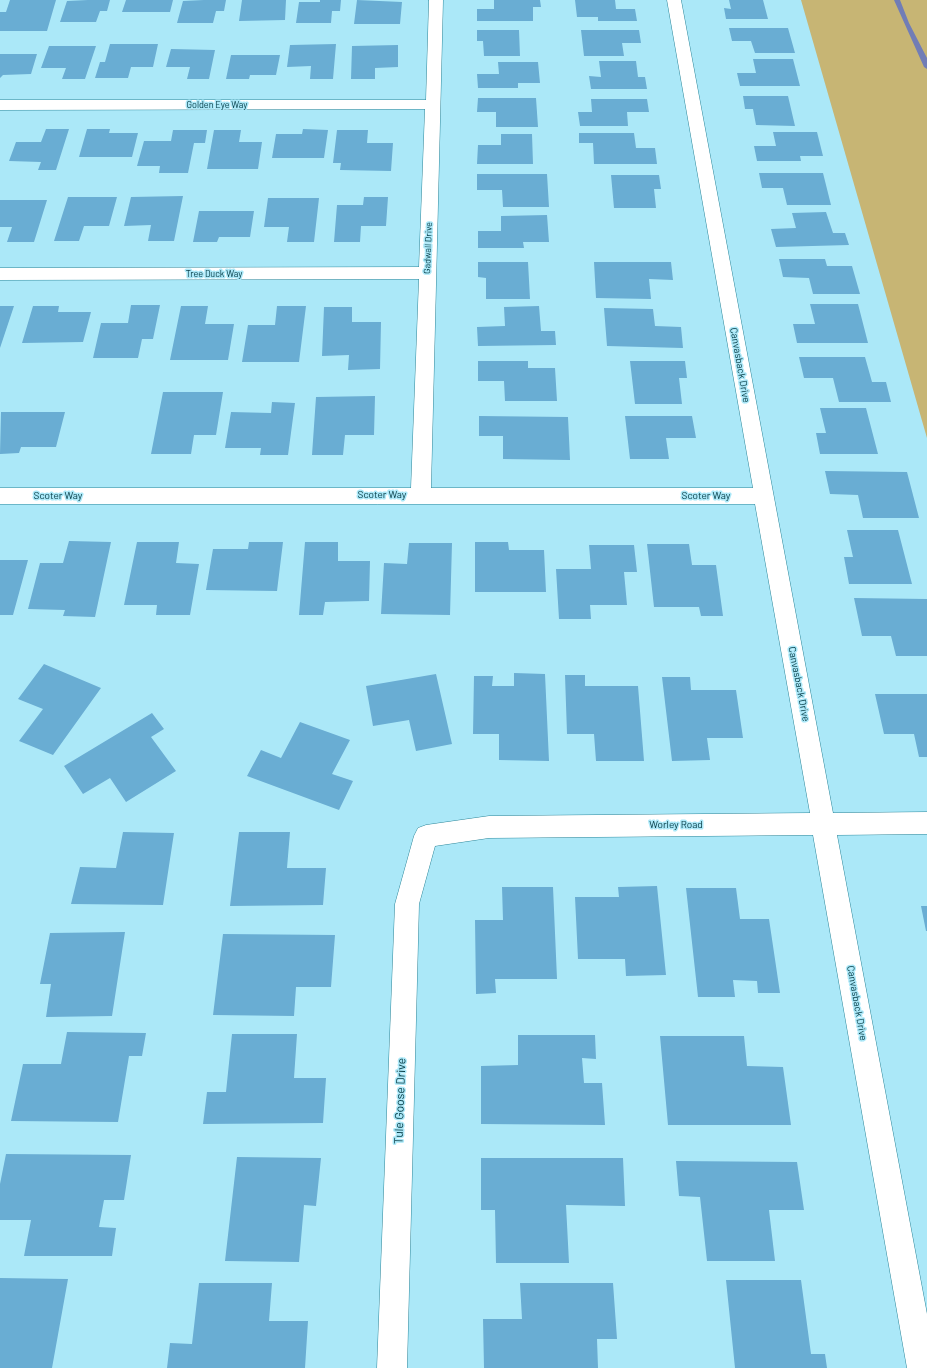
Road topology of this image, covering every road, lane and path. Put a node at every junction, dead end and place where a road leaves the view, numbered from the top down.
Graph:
1 (436, 0) edge
2 (674, 0) edge
3 (434, 104) junction
4 (0, 105) edge
5 (427, 273) junction
6 (0, 274) edge
7 (421, 495) junction
8 (0, 496) edge
9 (763, 496) junction
10 (927, 823) edge
11 (825, 824) junction
12 (426, 836) joint
13 (392, 1368) edge
14 (922, 1368) edge

1 - 3 street, Gadwall Drive
2 - 9 street, Canvasback Drive
3 - 4 street, Golden Eye Way
3 - 5 street, Gadwall Drive
5 - 6 street, Tree Duck Way
5 - 7 street, Gadwall Drive
7 - 8 street, Scoter Way
7 - 9 street, Scoter Way
9 - 11 street, Canvasback Drive
10 - 11 street, Worley Road
11 - 12 street, Worley Road
11 - 14 street, Canvasback Drive
12 - 13 street, Tule Goose Drive

